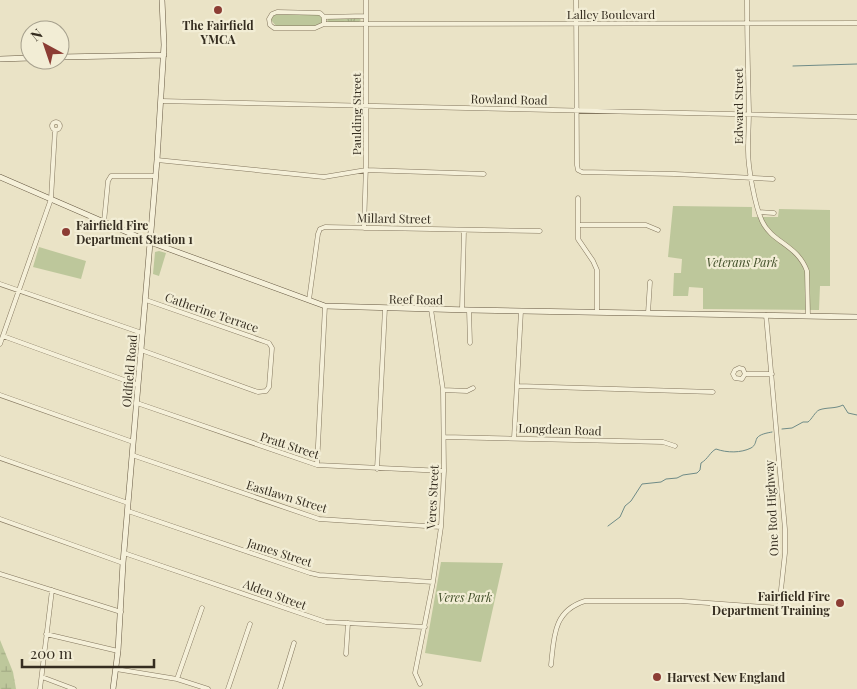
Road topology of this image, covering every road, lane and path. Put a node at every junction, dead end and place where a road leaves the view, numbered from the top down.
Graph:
1 (162, 0) edge
2 (366, 0) edge
3 (576, 0) edge
4 (747, 0) edge
5 (366, 16) junction
6 (324, 17) junction
7 (857, 23) edge
8 (324, 24) junction
9 (366, 24) junction
10 (576, 24) junction
11 (747, 24) junction
12 (164, 54) junction
13 (70, 57) edge
14 (0, 58) edge
15 (20, 58) edge
16 (161, 101) junction
17 (366, 105) junction
18 (577, 111) junction
19 (749, 114) junction
20 (857, 117) edge
21 (55, 130) dead end
22 (156, 160) junction
23 (366, 170) junction
24 (484, 174) dead end
25 (155, 176) junction
26 (0, 177) edge
27 (752, 179) junction
28 (772, 179) dead end
29 (578, 198) dead end
30 (50, 199) junction
31 (758, 212) junction
32 (774, 213) dead end
33 (104, 222) junction
34 (578, 225) junction
35 (364, 228) junction
36 (464, 230) junction
37 (658, 230) dead end
38 (540, 231) dead end
39 (150, 242) junction
40 (650, 282) dead end
41 (0, 284) edge
42 (19, 289) junction
43 (146, 300) junction
44 (309, 300) junction
45 (326, 306) junction
46 (385, 308) junction
47 (431, 309) junction
48 (462, 310) junction
49 (469, 310) junction
50 (521, 311) junction
51 (597, 312) junction
52 (648, 313) junction
53 (766, 315) junction
54 (808, 316) junction
55 (857, 317) edge
56 (142, 333) junction
57 (3, 336) junction
58 (470, 343) dead end
59 (0, 344) edge
60 (141, 350) junction
61 (745, 374) dead end
62 (772, 374) junction
63 (138, 385) junction
64 (518, 386) junction
65 (473, 388) dead end
66 (444, 390) junction
67 (713, 392) dead end
68 (0, 395) edge
69 (137, 403) junction
70 (444, 437) junction
71 (514, 438) junction
72 (134, 442) junction
73 (675, 446) dead end
74 (132, 454) junction
75 (0, 458) edge
76 (317, 465) junction
77 (377, 469) junction
78 (444, 471) junction
79 (128, 503) junction
80 (128, 511) junction
81 (0, 519) edge
82 (441, 527) junction
83 (124, 553) junction
84 (123, 563) junction
85 (0, 574) edge
86 (433, 582) junction
87 (52, 590) junction
88 (202, 608) dead end
89 (121, 612) junction
90 (348, 623) junction
91 (250, 624) dead end
92 (425, 627) junction
93 (46, 634) junction
94 (294, 643) dead end
95 (118, 651) junction
96 (346, 654) dead end
97 (551, 665) dead end
98 (116, 669) junction
99 (42, 677) junction
100 (177, 679) junction
101 (420, 684) dead end
102 (40, 689) edge
103 (74, 689) edge
104 (113, 689) edge
105 (208, 689) edge
106 (228, 689) edge
107 (280, 689) edge

1 - 12 street, Oldfield Road
2 - 5 street, Paulding Street
3 - 10 street
4 - 11 street, Edward Street
5 - 6 street
5 - 9 street, Paulding Street
6 - 8 street
6 - 8 street, Lalley Boulevard
7 - 11 street, Lalley Boulevard
8 - 9 street, Lalley Boulevard
9 - 10 street, Lalley Boulevard
9 - 17 street, Paulding Street
10 - 11 street, Lalley Boulevard
10 - 18 street
11 - 19 street, Edward Street
12 - 13 street
12 - 16 street, Oldfield Road
14 - 15 street
16 - 17 street, Rowland Road
16 - 22 street, Oldfield Road
17 - 18 street, Rowland Road
17 - 23 street, Paulding Street
18 - 19 street, Rowland Road
18 - 27 street
19 - 20 street, Rowland Road
19 - 27 street, Edward Street
21 - 30 street
22 - 23 street
22 - 25 street, Oldfield Road
23 - 24 street
23 - 35 street, Paulding Street
25 - 33 street
25 - 39 street, Oldfield Road
26 - 30 street, Reef Road
27 - 28 street
27 - 31 street, Edward Street
29 - 34 street
30 - 33 street, Reef Road
30 - 42 street
31 - 32 street
31 - 54 street
33 - 39 street, Reef Road
34 - 37 street
34 - 51 street
35 - 36 street, Millard Street
35 - 44 street, Millard Street
36 - 38 street, Millard Street
36 - 48 street
39 - 43 street, Oldfield Road
39 - 44 street, Reef Road
40 - 52 street
41 - 42 street
42 - 56 street
42 - 57 street
43 - 56 street, Oldfield Road
43 - 60 street, Catherine Terrace
44 - 45 street, Reef Road
45 - 46 street, Reef Road
45 - 76 street
46 - 47 street, Reef Road
46 - 77 street
47 - 48 street, Reef Road
47 - 66 street, Veres Street
48 - 49 street, Reef Road
49 - 50 street, Reef Road
49 - 58 street
50 - 51 street, Reef Road
50 - 64 street
51 - 52 street, Reef Road
52 - 53 street, Reef Road
53 - 54 street, Reef Road
53 - 62 street, One Rod Highway
54 - 55 street, Reef Road
56 - 60 street, Oldfield Road
57 - 59 street
57 - 63 street
60 - 63 street, Oldfield Road
61 - 62 street
62 - 97 street, One Rod Highway
63 - 69 street, Oldfield Road
64 - 67 street
64 - 71 street
65 - 66 street
66 - 70 street, Veres Street
68 - 72 street
69 - 72 street, Oldfield Road
69 - 76 street, Pratt Street
70 - 71 street, Longdean Road
70 - 78 street, Veres Street
71 - 73 street, Longdean Road
72 - 74 street, Oldfield Road
74 - 79 street, Oldfield Road
74 - 82 street, Eastlawn Street
75 - 79 street
76 - 77 street, Pratt Street
77 - 78 street, Pratt Street
78 - 82 street, Veres Street
79 - 80 street, Oldfield Road
80 - 83 street, Oldfield Road
80 - 86 street, James Street
81 - 84 street
82 - 86 street, Veres Street
83 - 84 street, Oldfield Road
83 - 90 street, Alden Street
84 - 89 street, Oldfield Road
85 - 87 street
86 - 92 street, Veres Street
87 - 89 street
87 - 93 street
88 - 100 street
89 - 95 street, Oldfield Road
90 - 92 street, Alden Street
90 - 96 street
91 - 106 street
92 - 101 street, Veres Street
93 - 95 street
93 - 99 street
94 - 107 street
95 - 98 street, Oldfield Road
98 - 100 street
98 - 104 street, Oldfield Road
99 - 102 street
99 - 103 street
100 - 105 street

